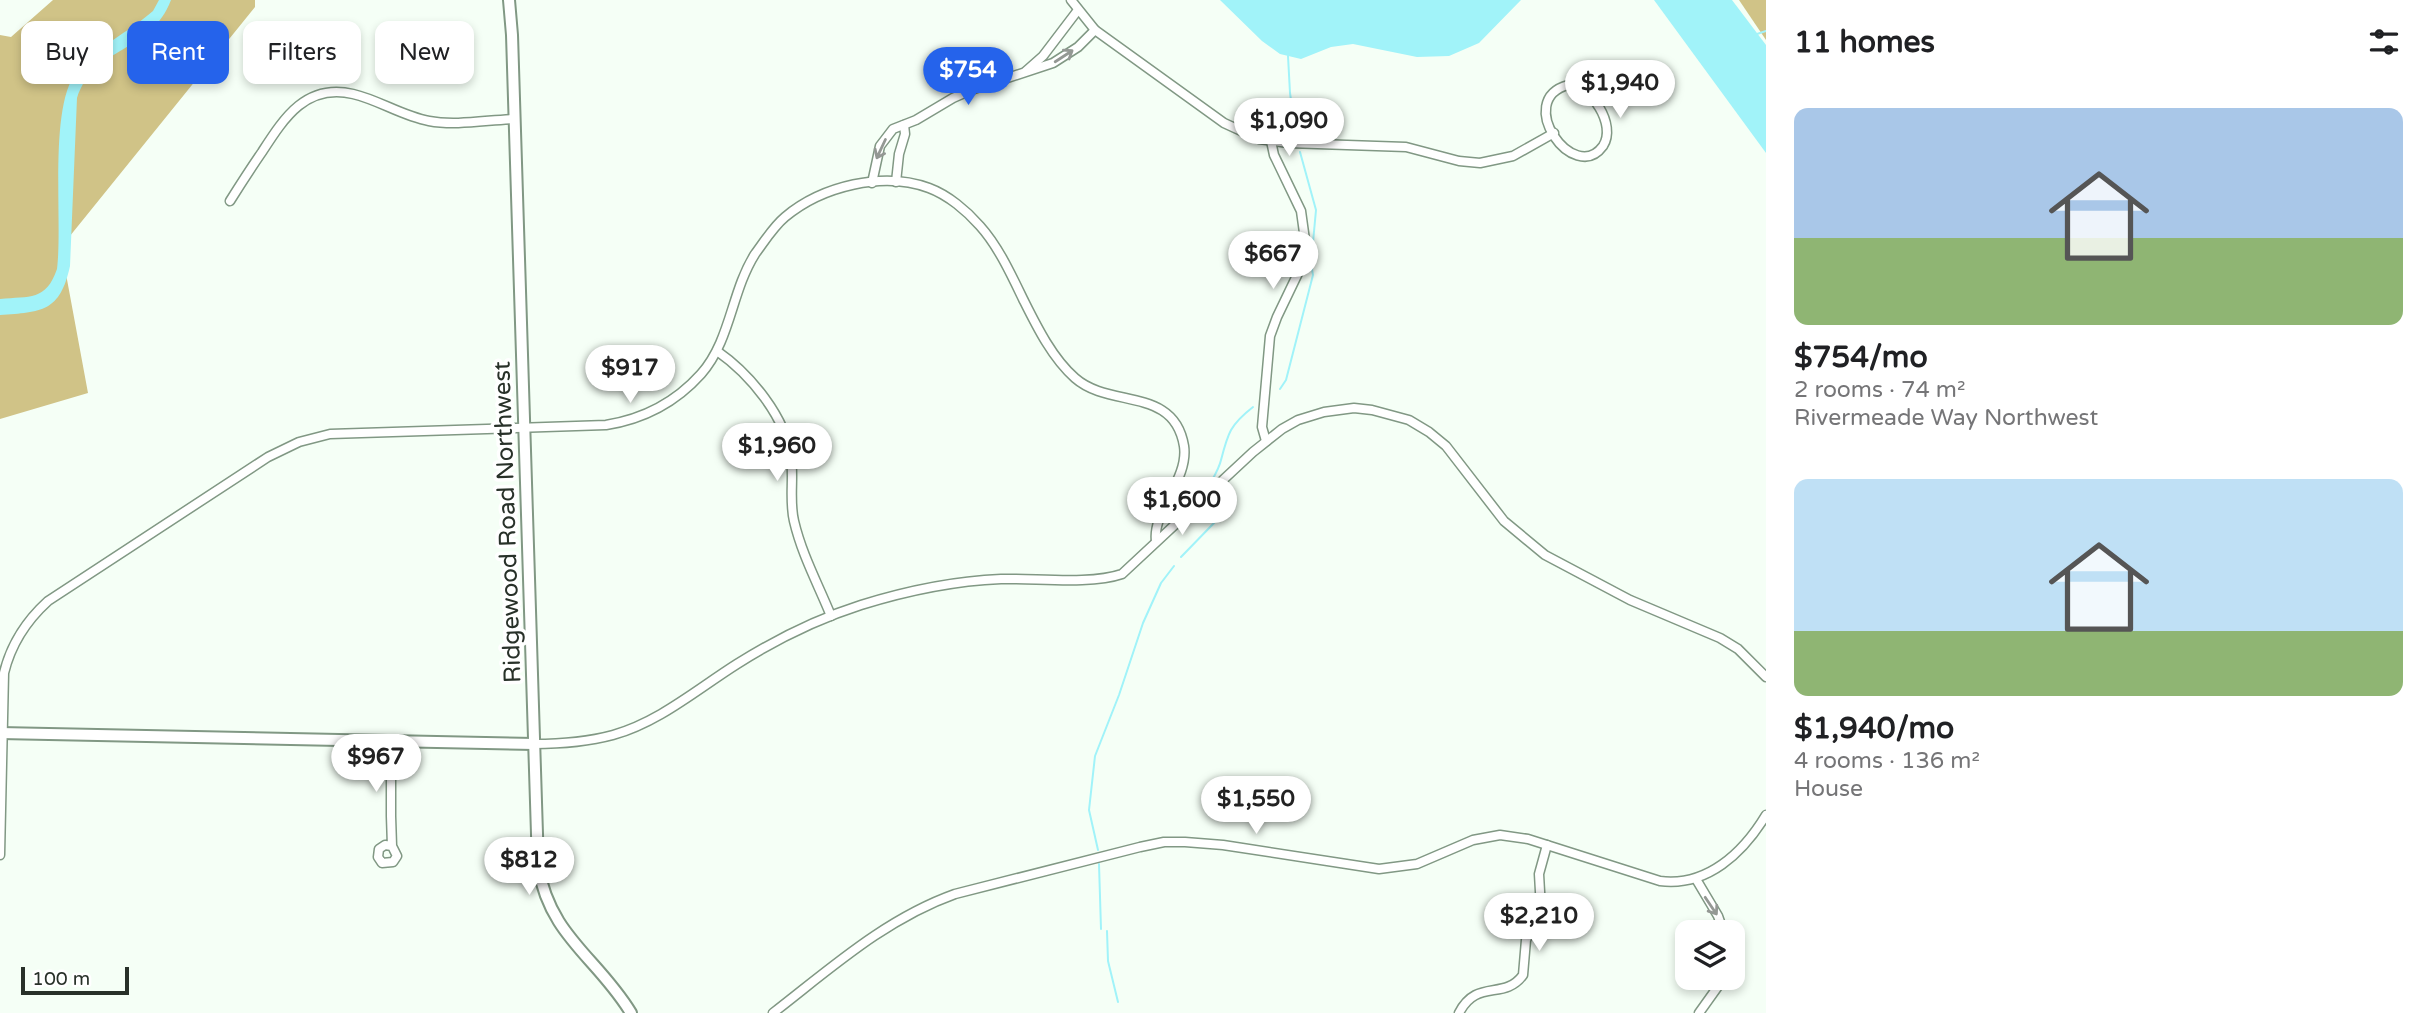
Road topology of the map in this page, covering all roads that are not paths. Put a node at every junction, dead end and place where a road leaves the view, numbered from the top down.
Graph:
1 (509, 0) edge
2 (1071, 0) edge
3 (1077, 10) junction
4 (1095, 30) junction
5 (1026, 71) junction
6 (514, 119) junction
7 (904, 125) junction
8 (1554, 133) junction
9 (1271, 141) junction
10 (896, 182) junction
11 (872, 183) junction
12 (230, 201) dead end
13 (717, 351) junction
14 (525, 427) junction
15 (1266, 441) junction
16 (1156, 541) junction
17 (831, 616) junction
18 (1766, 677) edge
19 (1, 733) edge
20 (391, 741) junction
21 (534, 744) junction
22 (1766, 815) edge
23 (1547, 845) junction
24 (392, 846) dead end
25 (0, 855) edge
26 (1696, 879) junction
27 (1719, 920) edge
28 (1715, 990) edge
29 (631, 1013) edge
30 (773, 1013) edge
31 (1459, 1013) edge
32 (1699, 1013) edge

1 - 6 street, Ridgewood Road Northwest
2 - 3 street
3 - 4 street
3 - 5 street
5 -> 4 street
4 - 9 street
5 - 7 street
6 - 12 street
6 - 14 street, Ridgewood Road Northwest
7 - 10 street
7 -> 11 street
8 - 8 street
8 - 9 street
9 - 15 street
10 - 11 street
10 - 16 street
11 - 13 street
13 - 14 street
13 - 17 street
14 - 19 street
14 - 21 street, Ridgewood Road Northwest
15 - 16 street
15 - 18 street
16 - 17 street
17 - 21 street
19 - 20 street
19 - 25 street
20 - 21 street
20 - 24 street
21 - 29 street, Ridgewood Road Northwest
22 - 26 street
23 - 26 street
23 - 30 street
23 - 31 street
26 -> 27 street
28 - 32 street

